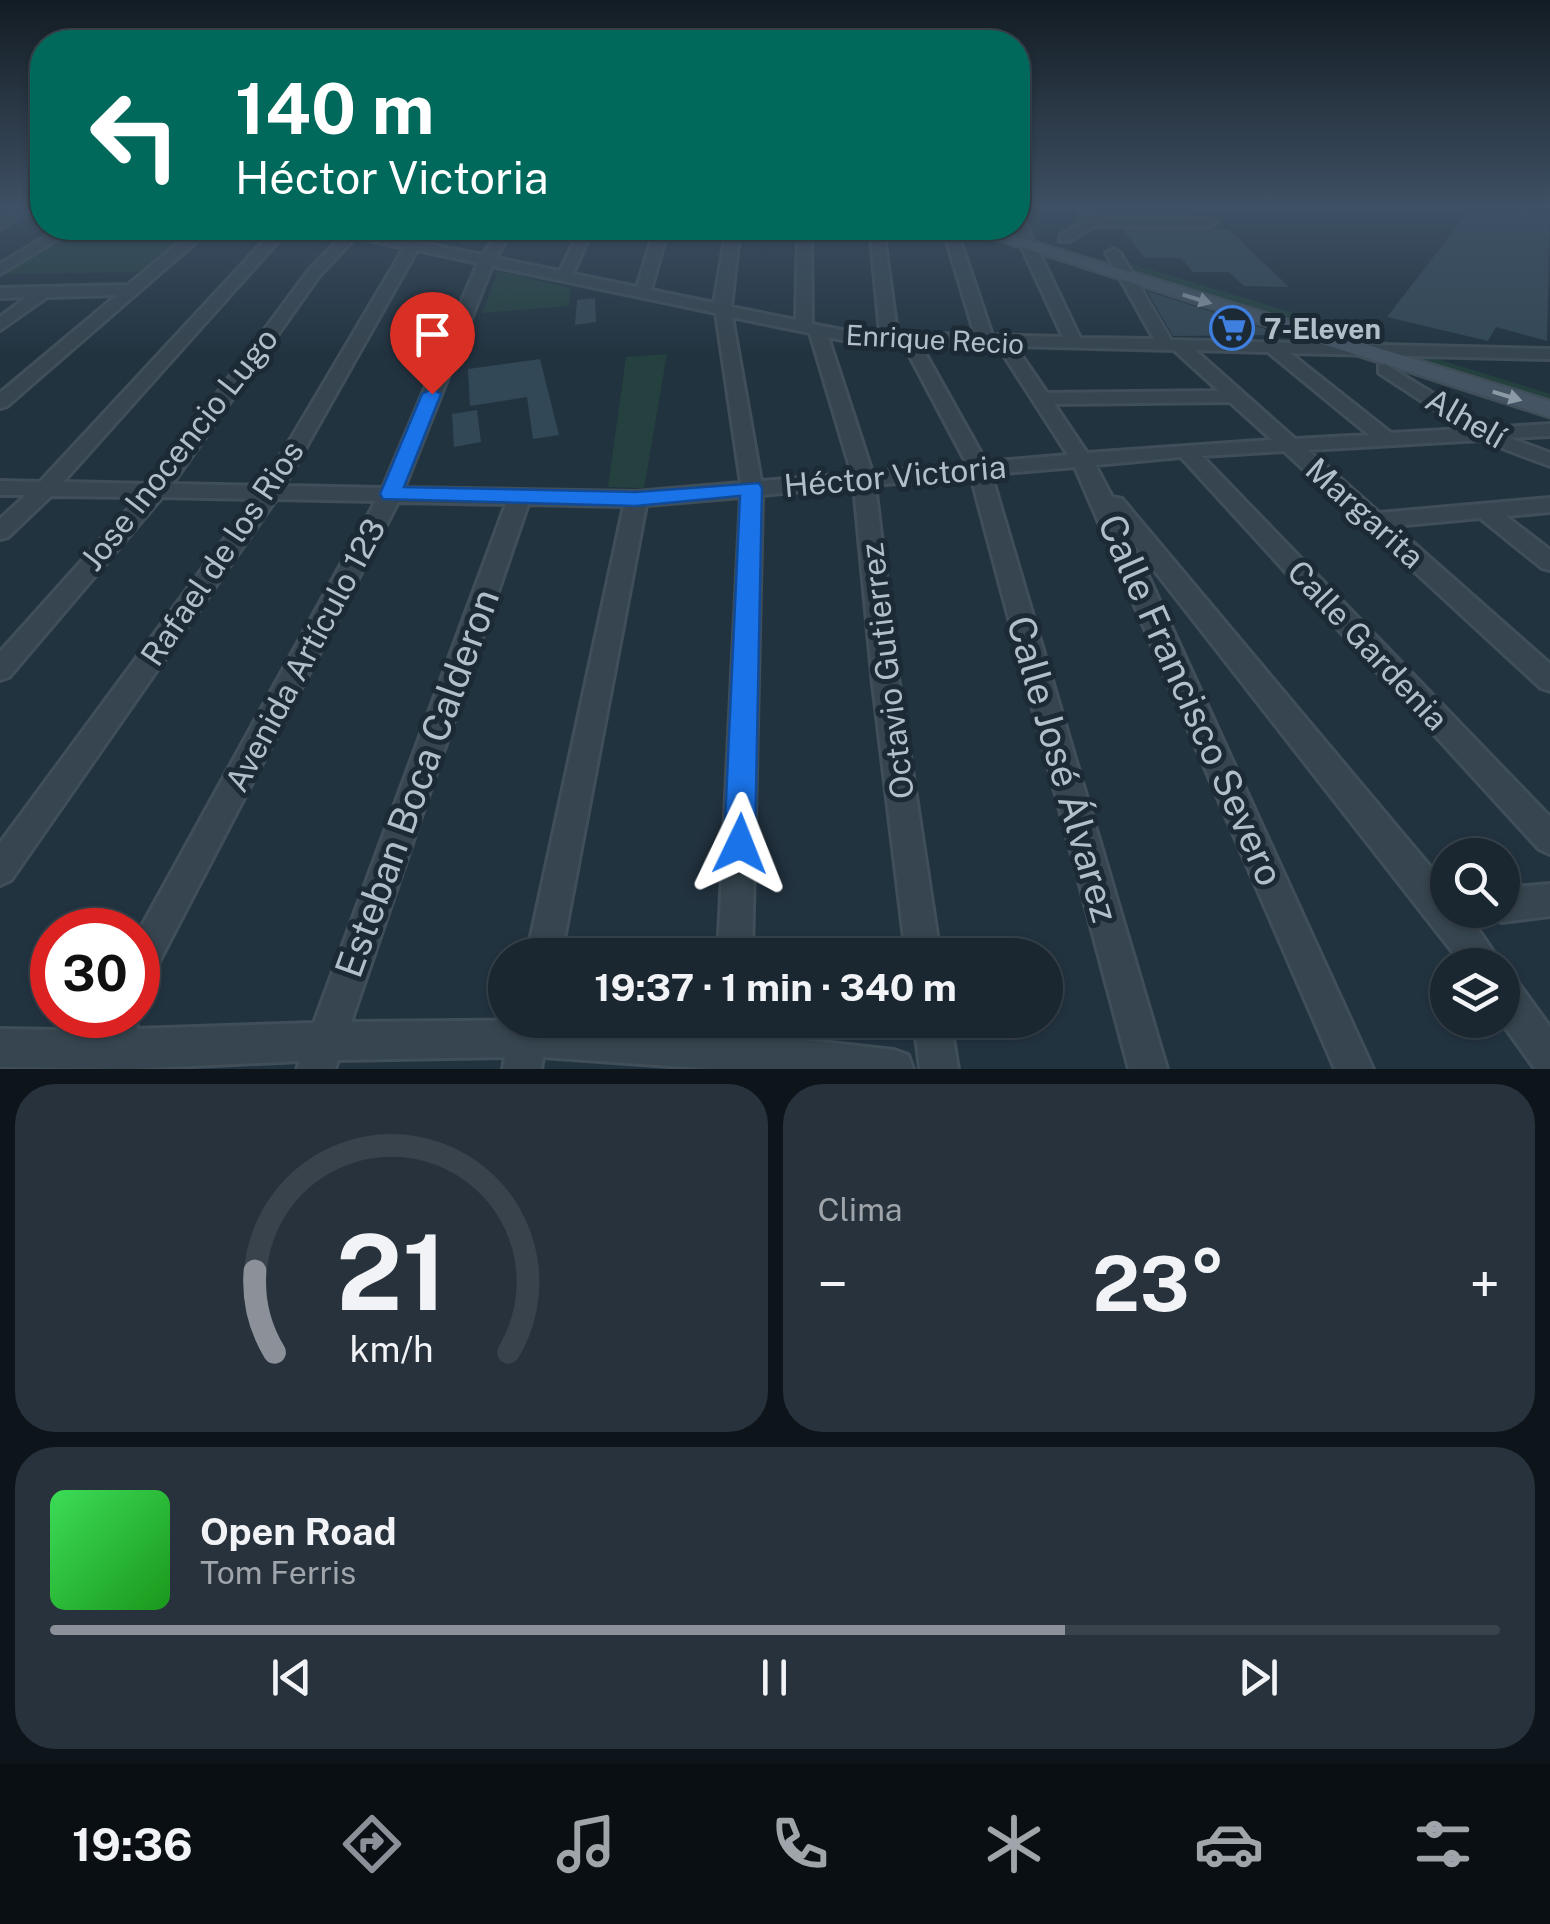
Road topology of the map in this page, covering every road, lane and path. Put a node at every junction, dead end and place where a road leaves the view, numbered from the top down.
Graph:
1 (1113, 254) edge
2 (25, 255) edge
3 (172, 255) edge
4 (257, 255) edge
5 (328, 255) edge
6 (409, 255) edge
7 (468, 255) edge
8 (491, 255) edge
9 (575, 255) edge
10 (654, 255) edge
11 (729, 255) edge
12 (807, 255) edge
13 (881, 255) edge
14 (961, 255) edge
15 (1033, 255) edge
16 (1078, 255) edge
17 (1116, 255) edge
18 (486, 262) junction
19 (0, 270) edge
20 (1124, 276) junction
21 (564, 278) junction
22 (131, 290) junction
23 (44, 292) junction
24 (0, 293) edge
25 (642, 295) junction
26 (724, 313) junction
27 (0, 325) edge
28 (811, 331) junction
29 (889, 340) junction
30 (910, 340) junction
31 (996, 342) junction
32 (1075, 344) junction
33 (1173, 346) junction
34 (1272, 348) junction
35 (1356, 348) junction
36 (1430, 351) junction
37 (1550, 354) edge
38 (1385, 368) dead end
39 (1550, 387) edge
40 (1233, 396) junction
41 (1043, 399) junction
42 (0, 402) edge
43 (1550, 409) edge
44 (1550, 430) edge
45 (1485, 434) junction
46 (1385, 438) junction
47 (1286, 444) junction
48 (1186, 451) junction
49 (1550, 460) edge
50 (979, 468) junction
51 (1087, 469) junction
52 (864, 478) junction
53 (0, 488) edge
54 (45, 488) junction
55 (752, 488) junction
56 (156, 491) junction
57 (270, 492) junction
58 (391, 494) junction
59 (519, 498) junction
60 (636, 499) junction
61 (1550, 505) edge
62 (1485, 511) junction
63 (1375, 522) junction
64 (0, 532) edge
65 (1550, 562) edge
66 (0, 670) edge
67 (1550, 680) edge
68 (1550, 839) edge
69 (0, 869) edge
70 (1430, 886) edge
71 (1550, 900) edge
72 (1520, 903) edge
73 (160, 926) edge
74 (547, 938) edge
75 (736, 938) edge
76 (921, 938) edge
77 (1520, 1017) edge
78 (84, 1038) edge
79 (935, 1038) edge
80 (527, 1042) edge
81 (116, 1045) edge
82 (732, 1047) edge
83 (0, 1048) edge
84 (320, 1054) edge
85 (1550, 1058) edge
86 (64, 1059) edge
87 (894, 1069) edge
88 (939, 1069) edge
89 (1148, 1069) edge
90 (1354, 1069) edge

1 - 20 street, Margarita
2 - 19 street
3 - 22 street
4 - 54 street
5 - 56 street, Jose Inocencio Lugo
6 - 57 street, Rafael de los Rios
7 - 18 street, Enrique Recio
8 - 18 street, Avenida Artículo 123
9 - 21 street
10 - 25 street
11 - 26 street
12 - 28 street, Octavio Gutierrez
13 - 29 street
14 - 31 street, Calle Francisco Severo
15 - 32 street
16 - 20 street
17 - 36 street
18 - 21 street, Enrique Recio
18 - 58 street, Avenida Artículo 123
20 - 33 street, Margarita
20 -> 35 street
21 - 25 street, Enrique Recio
22 - 23 street
22 - 42 street
23 - 24 street
23 - 27 street
25 - 26 street, Enrique Recio
26 - 28 street, Enrique Recio
26 - 55 street
28 - 29 street, Enrique Recio
28 - 52 street, Octavio Gutierrez
29 - 30 street, Enrique Recio
30 - 31 street, Enrique Recio
30 - 50 street, Calle José Álvarez
31 - 32 street, Enrique Recio
31 - 41 street, Calle Francisco Severo
32 - 33 street, Enrique Recio
33 - 34 street, Enrique Recio
33 - 40 street, Margarita
34 - 35 street, Enrique Recio
34 - 46 street
35 - 36 street, Enrique Recio
35 -> 43 street
36 - 37 street, Enrique Recio
36 - 39 street
38 - 45 street, Alhelí
40 - 41 street
40 - 47 street, Margarita
41 - 51 street, Calle Francisco Severo
44 - 45 street, Héctor Victoria
45 - 46 street, Héctor Victoria
45 - 49 street, Alhelí
46 - 47 street, Héctor Victoria
47 - 48 street, Héctor Victoria
47 - 63 street, Margarita
48 - 51 street, Héctor Victoria
48 - 68 street, Calle Gardenia
50 - 51 street, Héctor Victoria
50 - 52 street, Héctor Victoria
50 - 89 street, Calle José Álvarez
51 - 70 street
51 - 90 street, Calle Francisco Severo
52 - 55 street, Héctor Victoria
52 - 76 street, Octavio Gutierrez
53 - 54 street, Héctor Victoria
54 - 56 street, Héctor Victoria
54 - 64 street
55 - 60 street, Héctor Victoria
55 - 75 street
56 - 57 street, Héctor Victoria
56 - 66 street, Jose Inocencio Lugo
57 - 58 street, Héctor Victoria
57 - 69 street, Rafael de los Rios
58 - 59 street, Héctor Victoria
58 - 73 street, Avenida Artículo 123
59 - 60 street, Héctor Victoria
59 - 84 street, Esteban Boca Calderon
60 - 74 street
61 - 62 street
62 - 63 street
62 - 65 street
63 - 67 street, Margarita
71 - 72 street
77 - 85 street
78 - 86 street
79 - 88 street
80 - 82 street
80 - 84 street
81 - 84 street
81 - 86 street
82 - 87 street
83 - 86 street

